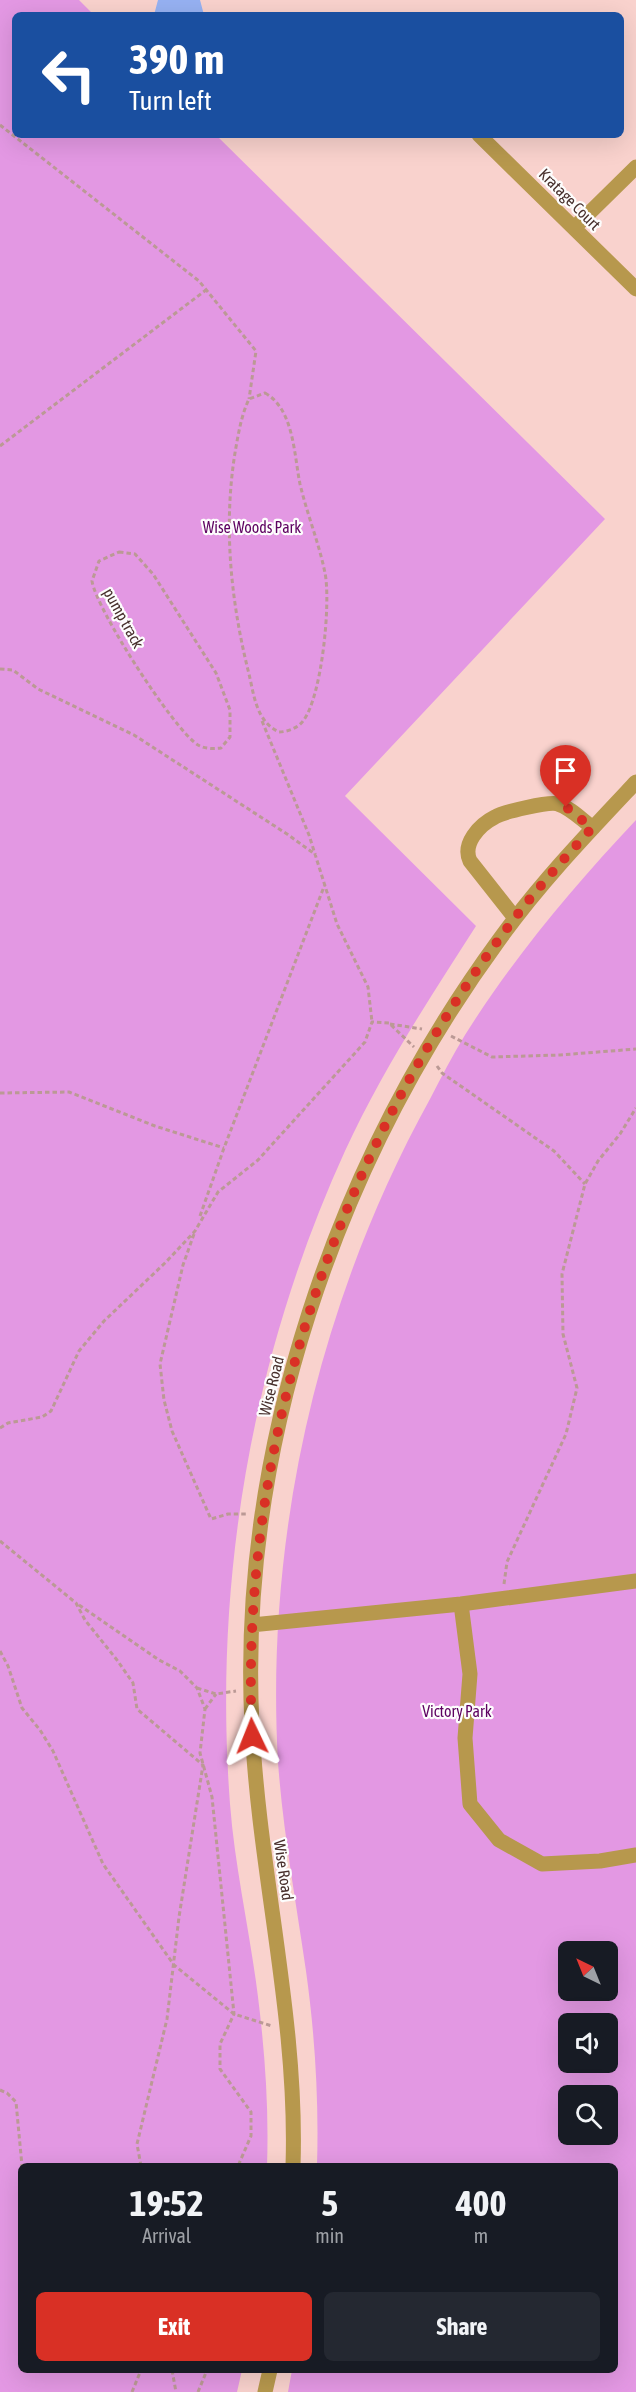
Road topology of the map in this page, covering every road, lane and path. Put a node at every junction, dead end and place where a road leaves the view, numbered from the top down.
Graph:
1 (0, 125) edge
2 (12, 134) edge
3 (17, 138) edge
4 (482, 138) edge
5 (636, 167) edge
6 (574, 228) junction
7 (636, 289) edge
8 (206, 290) junction
9 (249, 399) junction
10 (0, 446) edge
11 (0, 669) edge
12 (216, 673) joint
13 (260, 717) junction
14 (636, 782) edge
15 (592, 828) junction
16 (316, 855) junction
17 (325, 884) junction
18 (515, 918) junction
19 (372, 1022) junction
20 (389, 1023) junction
21 (436, 1035) junction
22 (636, 1048) edge
23 (426, 1053) junction
24 (0, 1094) edge
25 (636, 1108) edge
26 (224, 1148) junction
27 (585, 1184) junction
28 (195, 1231) junction
29 (0, 1428) edge
30 (263, 1514) junction
31 (0, 1541) edge
32 (636, 1581) edge
33 (501, 1598) junction
34 (76, 1603) junction
35 (461, 1604) junction
36 (252, 1625) junction
37 (0, 1652) edge
38 (197, 1688) junction
39 (251, 1688) junction
40 (216, 1694) junction
41 (205, 1709) junction
42 (203, 1765) junction
43 (636, 1855) edge
44 (174, 1965) junction
45 (234, 2014) junction
46 (288, 2032) junction
47 (0, 2090) edge
48 (22, 2163) edge
49 (140, 2163) edge
50 (239, 2163) edge
51 (293, 2163) edge
52 (140, 2373) edge
53 (173, 2373) edge
54 (206, 2373) edge
55 (269, 2373) edge
56 (132, 2392) edge
57 (176, 2392) edge
58 (198, 2392) edge
59 (265, 2392) edge

1 - 2 path
3 - 8 path
4 - 6 street, Kratage Court
5 - 6 street
6 - 7 street, Kratage Court
8 - 9 path
8 - 10 path
9 - 13 path
9 - 13 path
11 - 16 path
12 - 12 path, pump track
13 - 16 path
14 - 15 street, Wise Road
15 - 18 street, Wise Road
15 - 18 street
16 - 17 path
17 - 19 path
17 - 26 path
18 - 21 street, Wise Road
19 - 20 path
19 - 28 path
20 - 21 path
20 - 23 path
21 - 22 path
21 - 23 street, Wise Road
23 - 27 path
23 - 30 street, Wise Road
24 - 26 path
25 - 27 path
26 - 28 path
27 - 33 path
28 - 29 path
28 - 30 path
30 - 36 street, Wise Road
31 - 34 path
32 - 33 street
33 - 35 street
34 - 38 path
34 - 42 path
35 - 36 street
35 - 43 street
36 - 39 street, Wise Road
37 - 44 path
38 - 40 path
38 - 41 path
39 - 40 path
39 - 46 street, Wise Road
40 - 41 path
41 - 42 path
42 - 44 path
42 - 45 path
44 - 45 path
44 - 49 path
45 - 46 path
45 - 50 path
46 - 51 street, Wise Road
47 - 48 path
52 - 56 path
53 - 57 path
54 - 58 path
55 - 59 street

